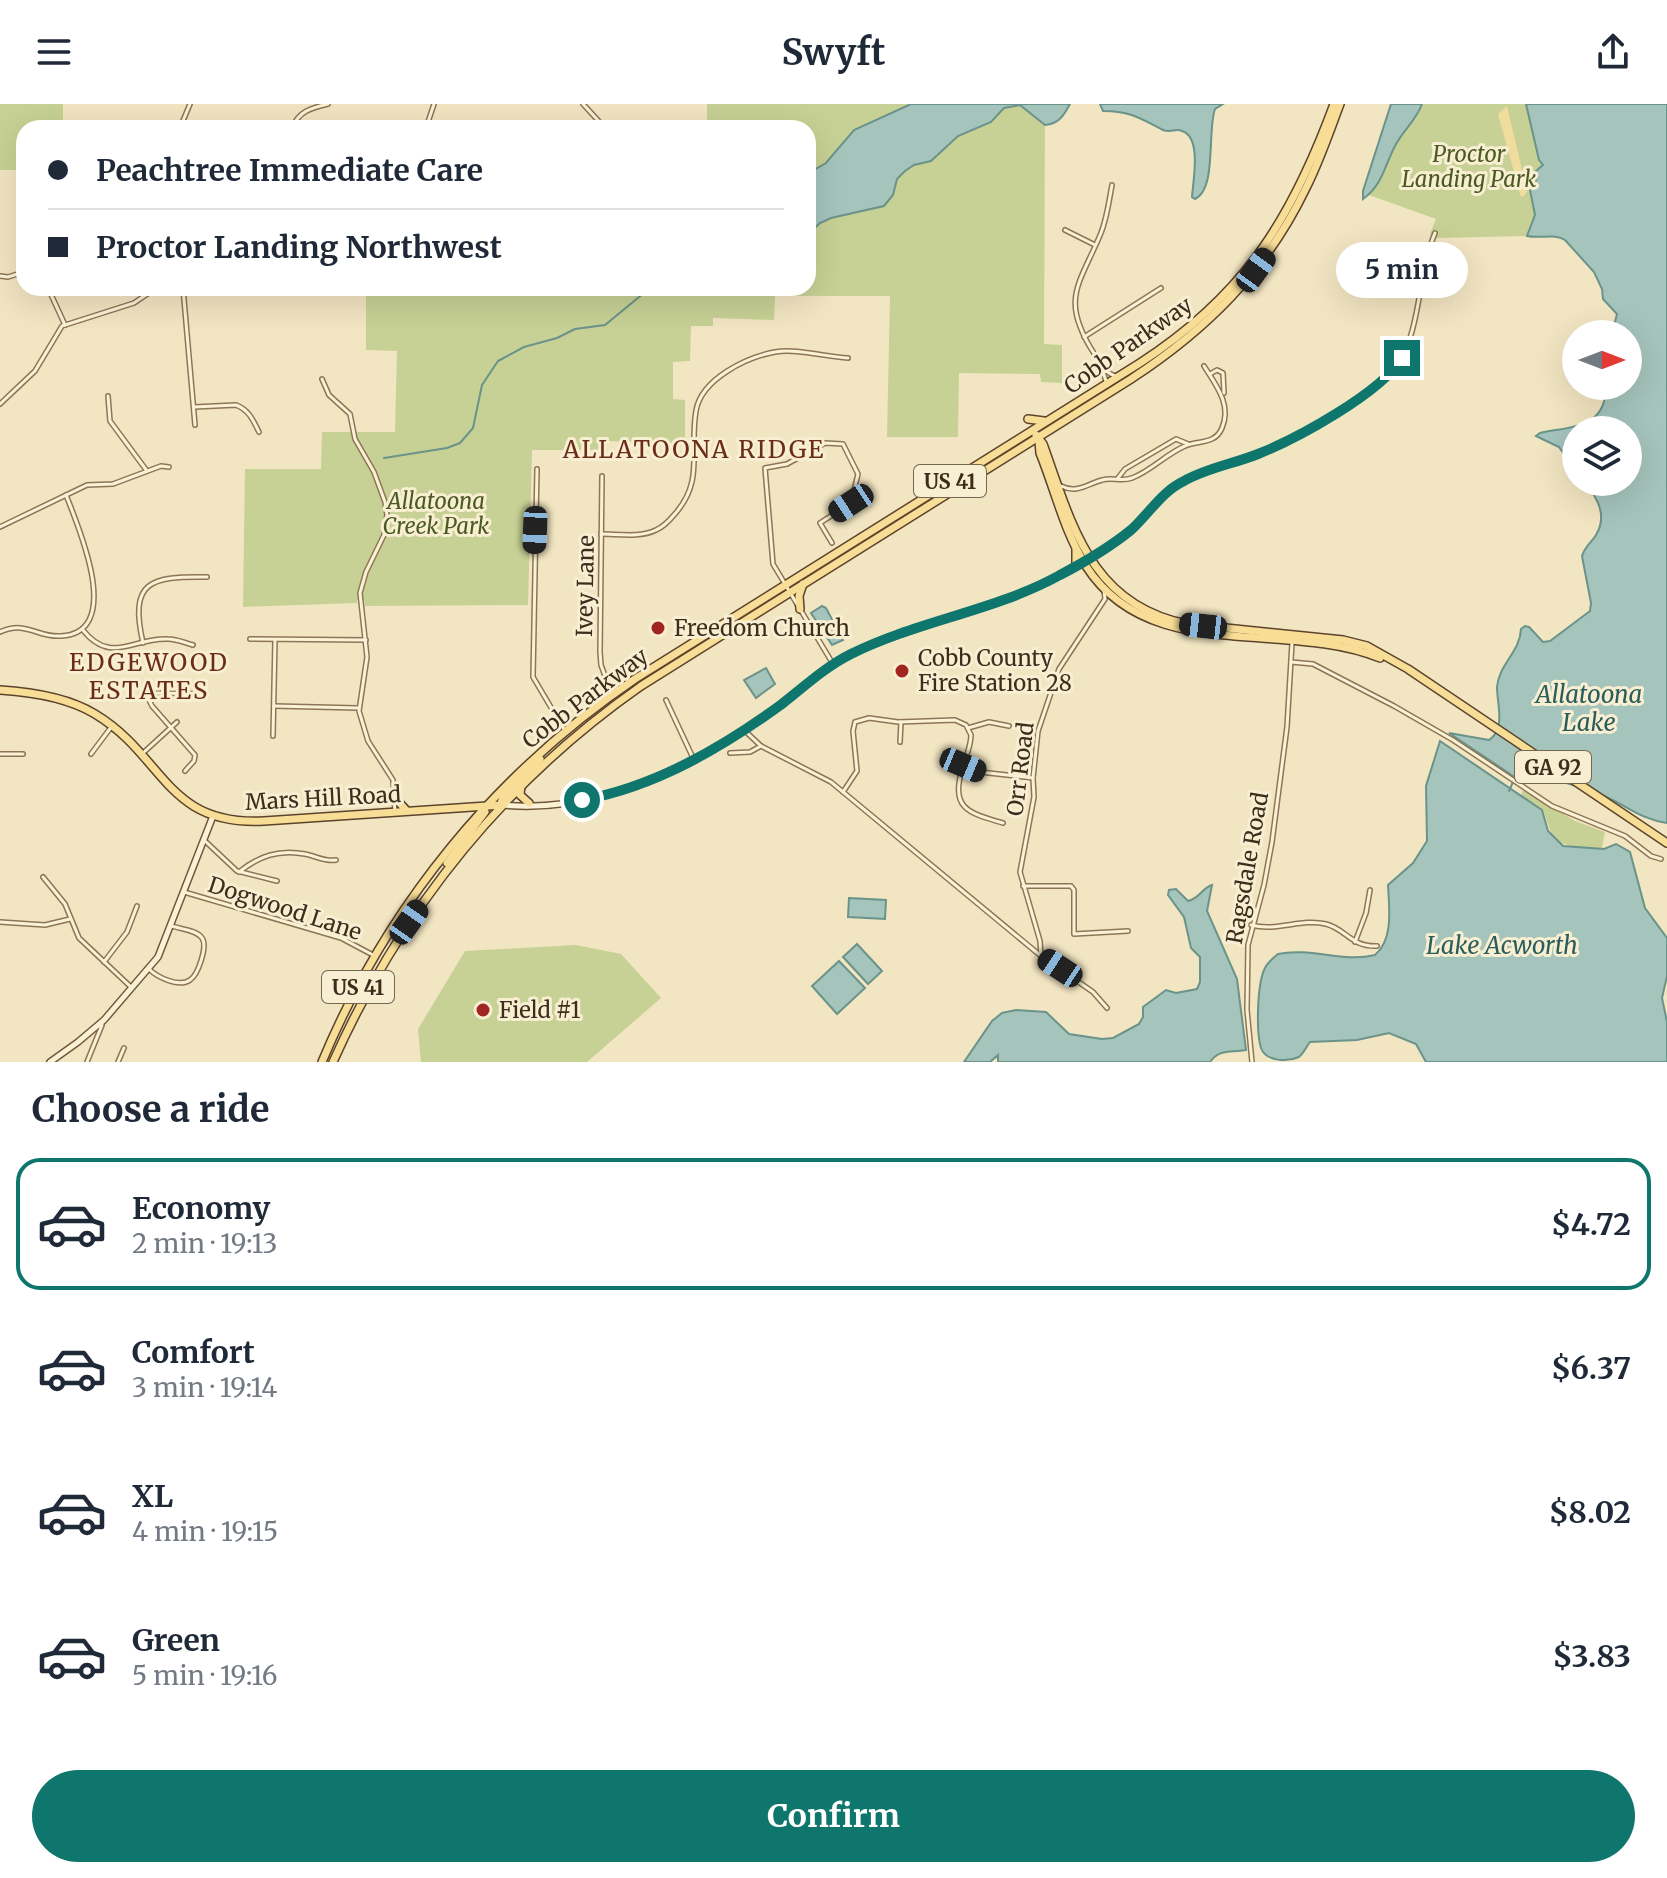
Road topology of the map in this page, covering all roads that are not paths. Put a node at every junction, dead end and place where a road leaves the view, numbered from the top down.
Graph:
1 (328, 104) edge
2 (583, 104) edge
3 (1337, 104) edge
4 (297, 120) edge
5 (598, 120) edge
6 (1112, 185) dead end
7 (1065, 230) dead end
8 (1435, 233) dead end
9 (1095, 245) junction
10 (1253, 268) junction
11 (1161, 288) dead end
12 (52, 296) edge
13 (144, 296) edge
14 (184, 296) edge
15 (65, 325) junction
16 (1084, 337) junction
17 (848, 358) dead end
18 (1100, 362) junction
19 (1204, 366) dead end
20 (1210, 374) junction
21 (1120, 375) junction
22 (322, 379) dead end
23 (1104, 386) junction
24 (108, 396) dead end
25 (1224, 396) junction
26 (0, 404) edge
27 (194, 407) junction
28 (1028, 419) dead end
29 (1046, 421) junction
30 (195, 425) dead end
31 (259, 432) dead end
32 (1036, 435) junction
33 (1188, 444) junction
34 (1013, 453) junction
35 (1040, 453) junction
36 (169, 467) dead end
37 (537, 469) dead end
38 (147, 471) junction
39 (602, 476) dead end
40 (1118, 478) junction
41 (968, 481) junction
42 (1058, 484) junction
43 (1070, 490) junction
44 (66, 495) junction
45 (1064, 502) junction
46 (0, 527) edge
47 (601, 534) junction
48 (832, 543) dead end
49 (851, 543) junction
50 (1082, 561) junction
51 (207, 577) dead end
52 (804, 583) junction
53 (787, 584) junction
54 (1103, 587) junction
55 (1115, 597) junction
56 (778, 599) junction
57 (1105, 599) junction
58 (798, 606) junction
59 (81, 628) junction
60 (729, 630) junction
61 (0, 632) edge
62 (1292, 637) junction
63 (250, 639) dead end
64 (275, 639) junction
65 (367, 640) junction
66 (143, 643) junction
67 (193, 645) dead end
68 (1291, 662) junction
69 (833, 664) junction
70 (0, 690) edge
71 (203, 694) dead end
72 (612, 695) junction
73 (666, 700) dead end
74 (274, 706) junction
75 (359, 708) junction
76 (177, 722) dead end
77 (901, 722) junction
78 (112, 726) junction
79 (1009, 726) dead end
80 (171, 728) junction
81 (968, 728) junction
82 (744, 730) junction
83 (565, 731) junction
84 (273, 736) dead end
85 (900, 742) dead end
86 (550, 745) junction
87 (761, 746) junction
88 (143, 753) junction
89 (730, 753) dead end
90 (0, 754) edge
91 (23, 754) dead end
92 (91, 754) dead end
93 (694, 760) junction
94 (963, 765) junction
95 (185, 771) dead end
96 (1033, 778) junction
97 (521, 785) junction
98 (843, 792) junction
99 (395, 798) junction
100 (569, 802) junction
101 (529, 803) junction
102 (561, 804) junction
103 (502, 805) junction
104 (486, 806) junction
105 (458, 807) junction
106 (570, 809) dead end
107 (408, 811) junction
108 (395, 812) junction
109 (213, 816) junction
110 (224, 819) junction
111 (1003, 823) dead end
112 (467, 827) junction
113 (208, 829) junction
114 (204, 840) junction
115 (1667, 846) edge
116 (1661, 859) dead end
117 (336, 860) dead end
118 (239, 872) junction
119 (43, 877) dead end
120 (277, 881) dead end
121 (437, 883) junction
122 (1023, 886) junction
123 (1370, 890) dead end
124 (184, 892) junction
125 (137, 906) dead end
126 (70, 919) junction
127 (0, 922) edge
128 (170, 925) junction
129 (1251, 925) junction
130 (1128, 931) dead end
131 (1355, 942) junction
132 (1377, 946) dead end
133 (375, 956) junction
134 (1041, 956) junction
135 (104, 962) junction
136 (149, 969) junction
137 (132, 988) junction
138 (1107, 1008) dead end
139 (104, 1020) junction
140 (124, 1048) dead end
141 (50, 1062) edge
142 (87, 1062) edge
143 (118, 1062) edge
144 (322, 1062) edge
145 (333, 1062) edge
146 (1252, 1062) edge

1 - 4 street
2 - 5 street
3 - 10 main road, Cobb Parkway / US 41
6 - 9 street
7 - 9 street
8 - 50 street
9 - 16 street
10 - 21 main road, Cobb Parkway / US 41
10 - 32 main road, Cobb Parkway / US 41
11 - 16 street
12 - 15 street
13 - 15 street
14 - 27 street
15 - 26 street
16 - 18 street
17 - 47 street
18 - 21 street
18 - 23 street
19 - 20 street
20 - 25 street
20 - 25 street
21 - 23 main road, Cobb Parkway / US 41
22 - 65 street
23 - 29 main road, Cobb Parkway / US 41
24 - 38 street
25 - 33 street
27 - 30 street
27 - 31 street
28 - 29 main road
29 - 32 main road, Cobb Parkway / US 41
32 - 34 main road, Cobb Parkway / US 41
32 - 35 main road
32 - 41 main road
32 - 42 main road, GA 92
32 - 49 main road, Cobb Parkway / US 41
33 - 40 street
33 - 40 street
34 - 35 main road
34 - 41 main road, Cobb Parkway / US 41
35 - 50 main road
36 - 38 street
37 - 83 street
38 - 44 street
39 - 47 street, Ivey Lane
40 - 43 street
41 - 52 main road, Cobb Parkway / US 41
42 - 43 street
42 - 45 main road, GA 92
43 - 45 street
44 - 46 street
44 - 59 street
45 - 50 main road, GA 92
47 - 72 street, Ivey Lane
48 - 53 street
49 - 53 main road, Cobb Parkway / US 41
49 - 53 main road
50 - 54 main road, GA 92
50 - 62 main road, GA 92
50 - 69 street
51 - 66 street
52 - 53 main road, Cobb Parkway / US 41
52 - 58 main road
53 - 56 main road, Cobb Parkway / US 41
53 - 58 street
53 - 60 main road
53 - 72 main road, Cobb Parkway / US 41
54 - 55 main road, GA 92
54 - 57 street
55 - 57 street
55 - 62 main road, GA 92
56 - 58 main road
56 - 60 main road, Cobb Parkway / US 41
57 - 96 street, Orr Road
58 - 69 street
59 - 61 street
59 - 66 street
60 - 97 main road, Cobb Parkway / US 41
62 - 68 street, Ragsdale Road
62 - 115 main road, GA 92
63 - 64 street
64 - 65 street
64 - 74 street
65 - 75 street
66 - 67 street
68 - 116 street
68 - 129 street, Ragsdale Road
69 - 82 street
70 - 78 main road, Mars Hill Road
71 - 80 street
72 - 83 main road, Cobb Parkway / US 41
73 - 93 street
74 - 75 street
74 - 84 street
75 - 99 street
76 - 80 street
77 - 81 street
77 - 85 street
77 - 98 street
78 - 88 main road, Mars Hill Road
78 - 92 street
79 - 81 street
80 - 88 street
80 - 95 street
81 - 94 street
82 - 87 street
82 - 93 street
83 - 86 main road, Cobb Parkway / US 41
86 - 103 main road
86 - 104 main road, Cobb Parkway / US 41
87 - 89 street
87 - 98 street
88 - 109 main road, Mars Hill Road
90 - 91 street
93 - 100 street
94 - 96 street
94 - 111 street
96 - 122 street, Orr Road
97 - 101 main road
97 - 103 main road, Cobb Parkway / US 41
98 - 134 street
99 - 107 main road
99 - 108 street
100 - 101 street
100 - 102 street
101 - 103 street
102 - 103 street
102 - 106 street
103 - 104 main road, Mars Hill Road
103 - 121 main road, Cobb Parkway / US 41
104 - 105 main road, Mars Hill Road
104 - 112 main road, Cobb Parkway / US 41
104 - 121 main road
105 - 107 main road, Mars Hill Road
105 - 112 main road
107 - 108 main road, Mars Hill Road
108 - 110 main road, Mars Hill Road
109 - 110 main road, Mars Hill Road
109 - 113 street
110 - 113 street
112 - 133 main road, Cobb Parkway / US 41
113 - 114 street
114 - 118 street
114 - 124 street
117 - 118 street
118 - 120 street
119 - 126 street
121 - 145 main road, Cobb Parkway / US 41
122 - 130 street
122 - 134 street, Orr Road
123 - 131 street
124 - 128 street
124 - 133 street, Dogwood Lane
125 - 135 street
126 - 127 street
126 - 135 street
128 - 136 street
128 - 136 street
129 - 131 street
129 - 146 street, Ragsdale Road
131 - 132 street
133 - 144 main road, Cobb Parkway / US 41
134 - 138 street
135 - 137 street
136 - 137 street
137 - 139 street
139 - 141 street
139 - 142 street
140 - 143 street

